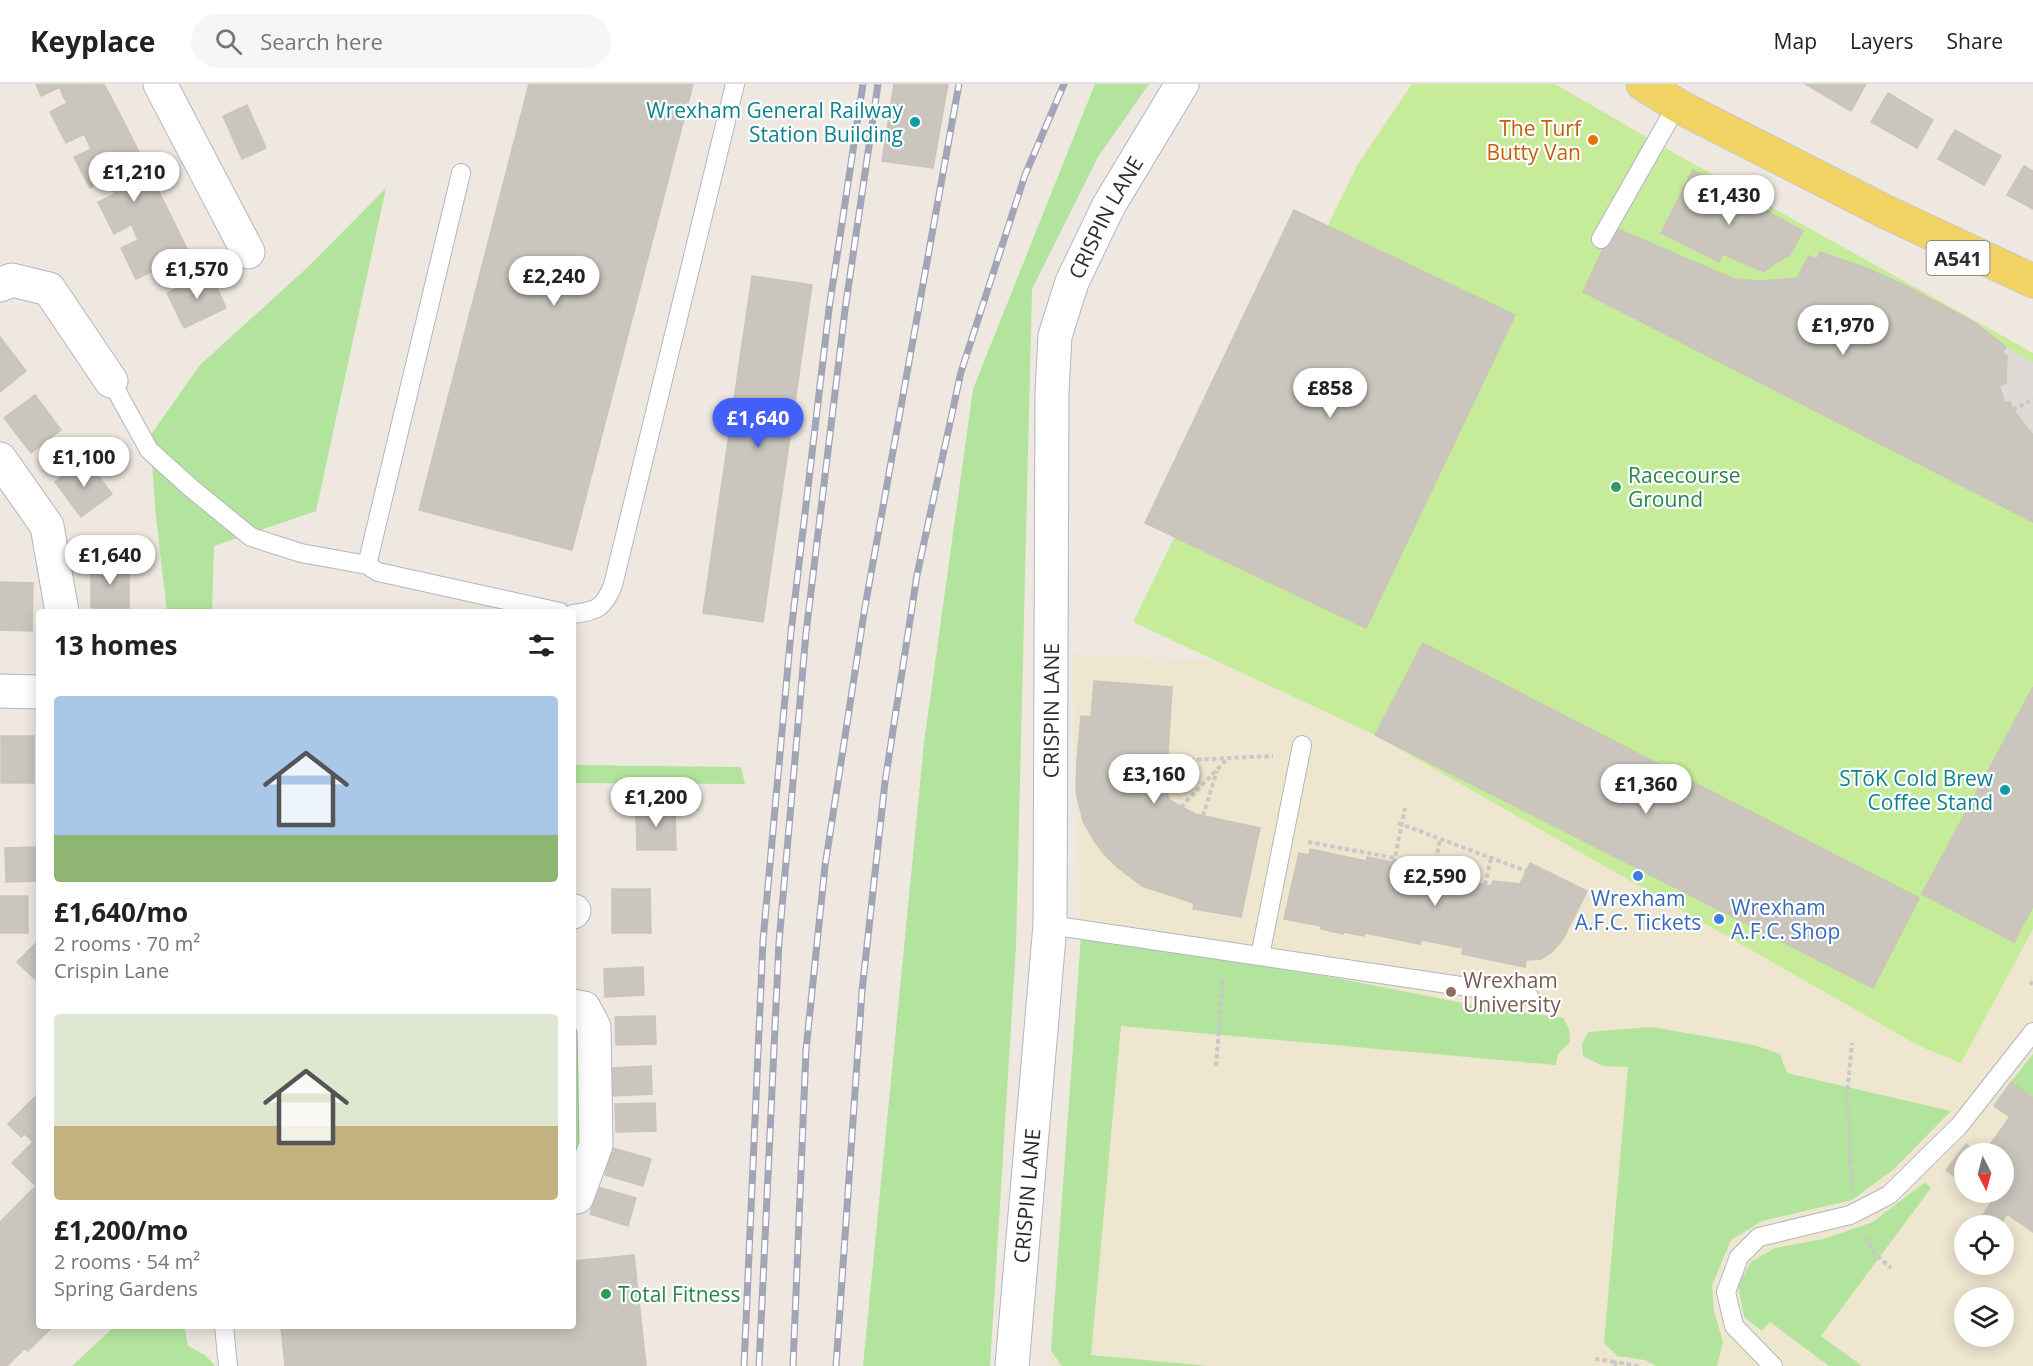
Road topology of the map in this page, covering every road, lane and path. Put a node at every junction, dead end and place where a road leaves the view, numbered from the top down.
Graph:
1 (160, 84) edge
2 (735, 84) edge
3 (1182, 84) edge
4 (1642, 84) edge
5 (1677, 105) junction
6 (461, 173) dead end
7 (1884, 211) junction
8 (1601, 239) dead end
9 (248, 252) dead end
10 (2033, 281) edge
11 (0, 285) edge
12 (2033, 306) edge
13 (111, 381) joint
14 (2033, 399) edge
15 (2013, 410) dead end
16 (0, 459) edge
17 (367, 565) junction
18 (61, 609) edge
19 (546, 609) edge
20 (576, 613) edge
21 (0, 691) edge
22 (36, 692) edge
23 (1301, 750) joint
24 (1227, 758) junction
25 (1167, 761) dead end
26 (1219, 768) junction
27 (1181, 807) dead end
28 (1405, 808) dead end
29 (1203, 816) dead end
30 (1400, 823) junction
31 (1284, 837) junction
32 (1440, 839) junction
33 (1491, 858) junction
34 (1526, 871) dead end
35 (1433, 875) dead end
36 (1485, 885) dead end
37 (1050, 925) junction
38 (1225, 951) junction
39 (1260, 956) junction
40 (1529, 996) dead end
41 (576, 1007) edge
42 (2033, 1032) edge
43 (1852, 1043) dead end
44 (1216, 1066) dead end
45 (577, 1197) dead end
46 (1855, 1213) junction
47 (1891, 1268) dead end
48 (224, 1329) edge
49 (1595, 1359) dead end
50 (1762, 1362) edge
51 (1615, 1364) edge
52 (228, 1366) edge
53 (1011, 1366) edge
54 (1639, 1366) edge

1 - 9 street
2 - 20 lane
3 - 37 street, CRISPIN LANE
4 - 5 main road, A541
5 - 7 main road, A541
5 - 8 lane
6 - 17 lane
7 - 10 main road, A541
7 - 12 main road, A541
11 - 13 street
13 - 17 lane
14 - 15 path
16 - 18 street
17 - 19 lane
21 - 22 street
23 - 24 path
23 - 31 lane
24 - 25 path
24 - 26 path
26 - 27 path
26 - 29 path
28 - 30 path
30 - 31 path
30 - 32 path
31 - 39 lane
32 - 33 path
32 - 35 path
33 - 34 path
33 - 36 path
37 - 38 lane
37 - 53 street, CRISPIN LANE
38 - 39 lane
38 - 44 path
39 - 40 lane
41 - 45 street
42 - 46 lane
43 - 46 path
46 - 47 path
46 - 50 lane
48 - 52 lane
49 - 51 path
51 - 54 path

